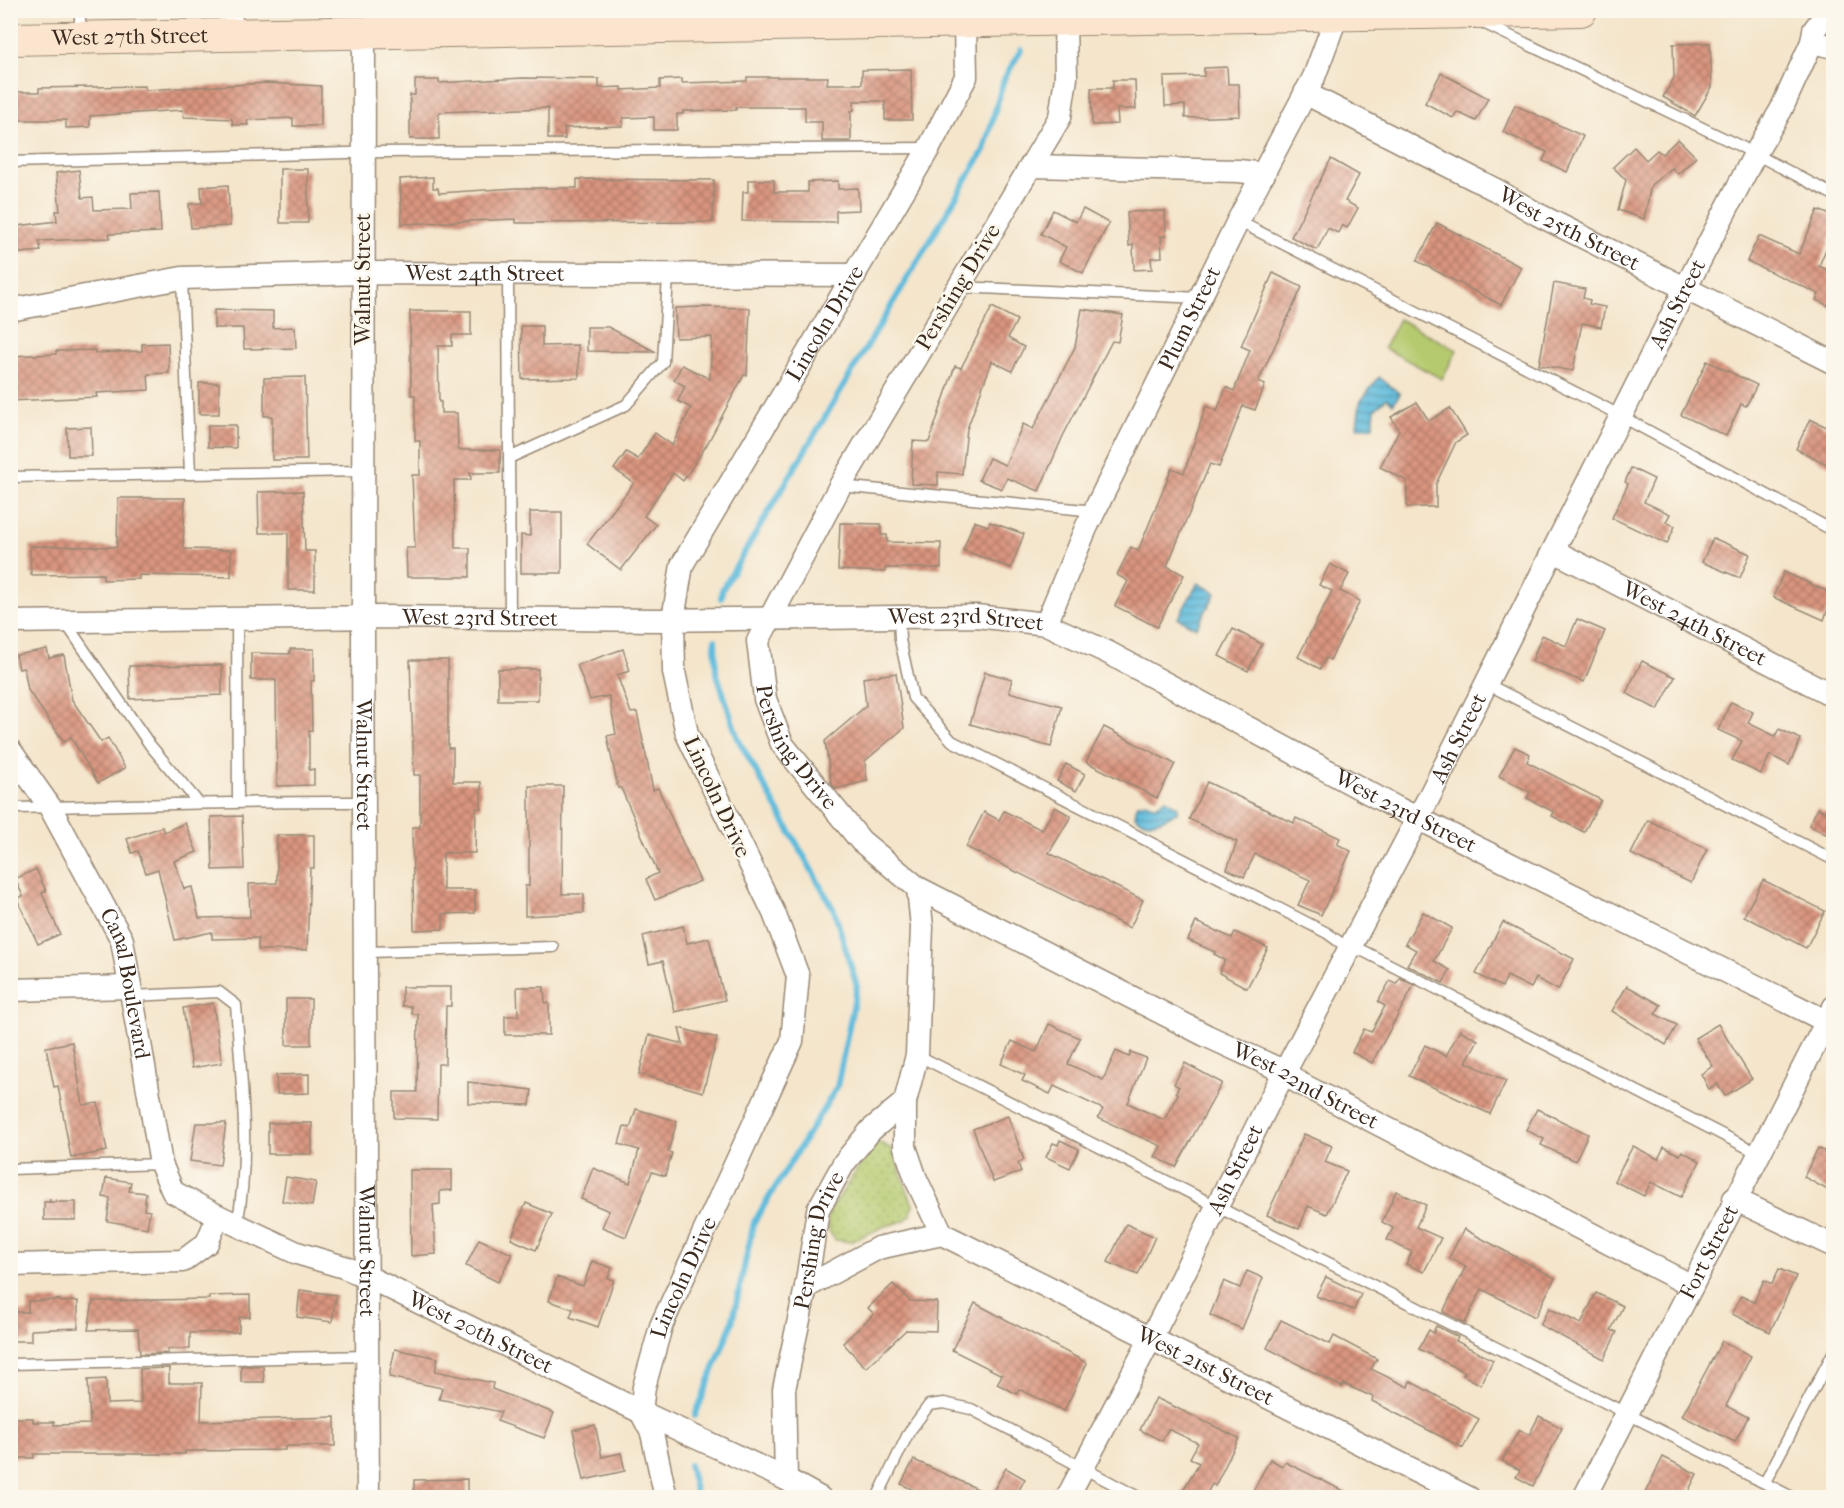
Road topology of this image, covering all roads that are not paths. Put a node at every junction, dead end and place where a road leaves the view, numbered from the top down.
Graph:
1 (1581, 10) edge
2 (1829, 10) edge
3 (1555, 11) edge
4 (1414, 12) edge
5 (1250, 13) edge
6 (1460, 13) junction
7 (1337, 15) junction
8 (821, 17) edge
9 (524, 20) edge
10 (1065, 20) junction
11 (965, 22) junction
12 (230, 23) edge
13 (80, 24) edge
14 (371, 26) edge
15 (10, 39) edge
16 (1823, 45) edge
17 (1305, 93) junction
18 (929, 148) junction
19 (364, 152) junction
20 (1755, 154) junction
21 (10, 162) edge
22 (1031, 166) junction
23 (1264, 174) junction
24 (1833, 195) edge
25 (1238, 221) junction
26 (363, 273) junction
27 (855, 275) junction
28 (508, 276) junction
29 (669, 276) junction
30 (182, 278) junction
31 (958, 287) junction
32 (1684, 289) junction
33 (1201, 297) junction
34 (10, 310) edge
35 (1833, 363) edge
36 (1621, 416) junction
37 (509, 458) junction
38 (365, 471) junction
39 (190, 474) junction
40 (10, 477) edge
41 (840, 486) junction
42 (1095, 511) junction
43 (1833, 531) edge
44 (1554, 550) junction
45 (363, 618) junction
46 (771, 618) junction
47 (899, 618) junction
48 (237, 619) junction
49 (510, 619) junction
50 (673, 619) junction
51 (65, 621) junction
52 (10, 622) edge
53 (1046, 624) junction
54 (1485, 683) junction
55 (1833, 696) edge
56 (10, 750) edge
57 (197, 801) junction
58 (238, 801) junction
59 (364, 802) junction
60 (50, 807) junction
61 (10, 808) edge
62 (1417, 817) junction
63 (1833, 860) edge
64 (918, 888) junction
65 (553, 947) dead end
66 (1349, 949) junction
67 (366, 952) junction
68 (10, 990) edge
69 (130, 992) junction
70 (1830, 1014) edge
71 (918, 1055) junction
72 (1285, 1072) junction
73 (904, 1102) junction
74 (1758, 1153) junction
75 (161, 1164) junction
76 (10, 1169) edge
77 (1734, 1199) junction
78 (1217, 1206) junction
79 (228, 1220) junction
80 (942, 1234) junction
81 (1833, 1246) edge
82 (10, 1265) edge
83 (368, 1277) junction
84 (1692, 1286) junction
85 (806, 1287) junction
86 (1151, 1338) junction
87 (1833, 1351) edge
88 (368, 1356) junction
89 (10, 1364) edge
90 (641, 1412) junction
91 (1625, 1413) junction
92 (1083, 1468) junction
93 (786, 1479) junction
94 (1765, 1482) junction
95 (368, 1497) edge
96 (666, 1497) edge
97 (820, 1497) edge
98 (876, 1497) edge
99 (1067, 1497) edge
100 (1140, 1497) edge
101 (1469, 1497) edge
102 (1584, 1497) edge
103 (1794, 1497) edge

1 - 3 main road, West 27th Street
2 - 16 street, Ash Street
3 - 6 main road, West 27th Street
4 - 6 main road, West 27th Street
4 - 7 main road, West 27th Street
5 - 7 main road, West 27th Street
5 - 10 main road, West 27th Street
6 - 20 lane
7 - 17 street, Plum Street
8 - 9 main road, West 27th Street
8 - 11 main road, West 27th Street
9 - 14 main road, West 27th Street
10 - 11 main road, West 27th Street
10 - 22 street, Pershing Drive
11 - 18 street, Lincoln Drive
12 - 13 main road, West 27th Street
12 - 14 main road, West 27th Street
13 - 15 main road, West 27th Street
14 - 19 street, Walnut Street
16 - 20 street, Ash Street
17 - 23 street, Plum Street
17 - 32 street, West 25th Street
18 - 19 lane
18 - 27 street, Lincoln Drive
19 - 21 lane
19 - 26 street, Walnut Street
20 - 24 lane
20 - 32 street, Ash Street
22 - 23 street
22 - 31 street, Pershing Drive
23 - 25 street, Plum Street
25 - 33 street, Plum Street
25 - 36 lane
26 - 28 street, West 24th Street
26 - 30 street, West 24th Street
26 - 38 street, Walnut Street
27 - 29 street, West 24th Street
27 - 50 street, Lincoln Drive
28 - 29 street, West 24th Street
28 - 37 lane
29 - 37 lane
30 - 34 street, West 24th Street
30 - 39 lane
31 - 33 lane
31 - 41 street, Pershing Drive
32 - 35 street, West 25th Street
32 - 36 street, Ash Street
33 - 42 street, Plum Street
36 - 43 lane
36 - 44 street, Ash Street
37 - 49 lane
38 - 39 lane
38 - 45 street, Walnut Street
39 - 40 lane
41 - 42 lane
41 - 46 street, Pershing Drive
42 - 53 street, Plum Street
44 - 54 street, Ash Street
44 - 55 street, West 24th Street
45 - 48 street, West 23rd Street
45 - 49 street, West 23rd Street
45 - 59 street, Walnut Street
46 - 47 street, West 23rd Street
46 - 50 street, West 23rd Street
46 - 64 street, Pershing Drive
47 - 53 street, West 23rd Street
47 - 66 lane
48 - 51 street, West 23rd Street
48 - 58 lane
49 - 50 street, West 23rd Street
50 - 90 street, Lincoln Drive
51 - 52 street, West 23rd Street
51 - 57 lane
53 - 62 street, West 23rd Street
54 - 62 street, Ash Street
54 - 63 lane
56 - 60 street, Canal Boulevard
57 - 58 lane
57 - 60 lane
58 - 59 lane
59 - 67 street, Walnut Street
60 - 61 lane
60 - 69 street, Canal Boulevard
62 - 66 street, Ash Street
62 - 70 street, West 23rd Street
64 - 71 street
64 - 72 street, West 22nd Street
65 - 67 lane
66 - 72 street, Ash Street
66 - 74 lane
67 - 83 street, Walnut Street
68 - 69 street
69 - 75 street, Canal Boulevard
69 - 79 lane
70 - 74 street, Fort Street
71 - 73 street
71 - 78 lane
72 - 78 street, Ash Street
72 - 84 street, West 22nd Street
73 - 80 street
73 - 85 street, Pershing Drive
74 - 77 street, Fort Street
75 - 76 lane
75 - 79 street, Canal Boulevard
77 - 81 street
77 - 84 street, Fort Street
78 - 86 street, Ash Street
78 - 91 lane
79 - 82 street
79 - 83 street, West 20th Street
80 - 85 street
80 - 86 street, West 21st Street
83 - 88 street, Walnut Street
83 - 90 street, West 20th Street
84 - 91 street, Fort Street
85 - 93 street, Pershing Drive
86 - 92 street, Ash Street
86 - 101 street, West 21st Street
87 - 94 lane
88 - 89 lane
88 - 95 street, Walnut Street
90 - 93 street, West 20th Street
90 - 96 street
91 - 94 lane
91 - 102 street, Fort Street
92 - 98 lane
92 - 99 street, Ash Street
92 - 100 lane
93 - 97 street, West 20th Street
94 - 103 lane

